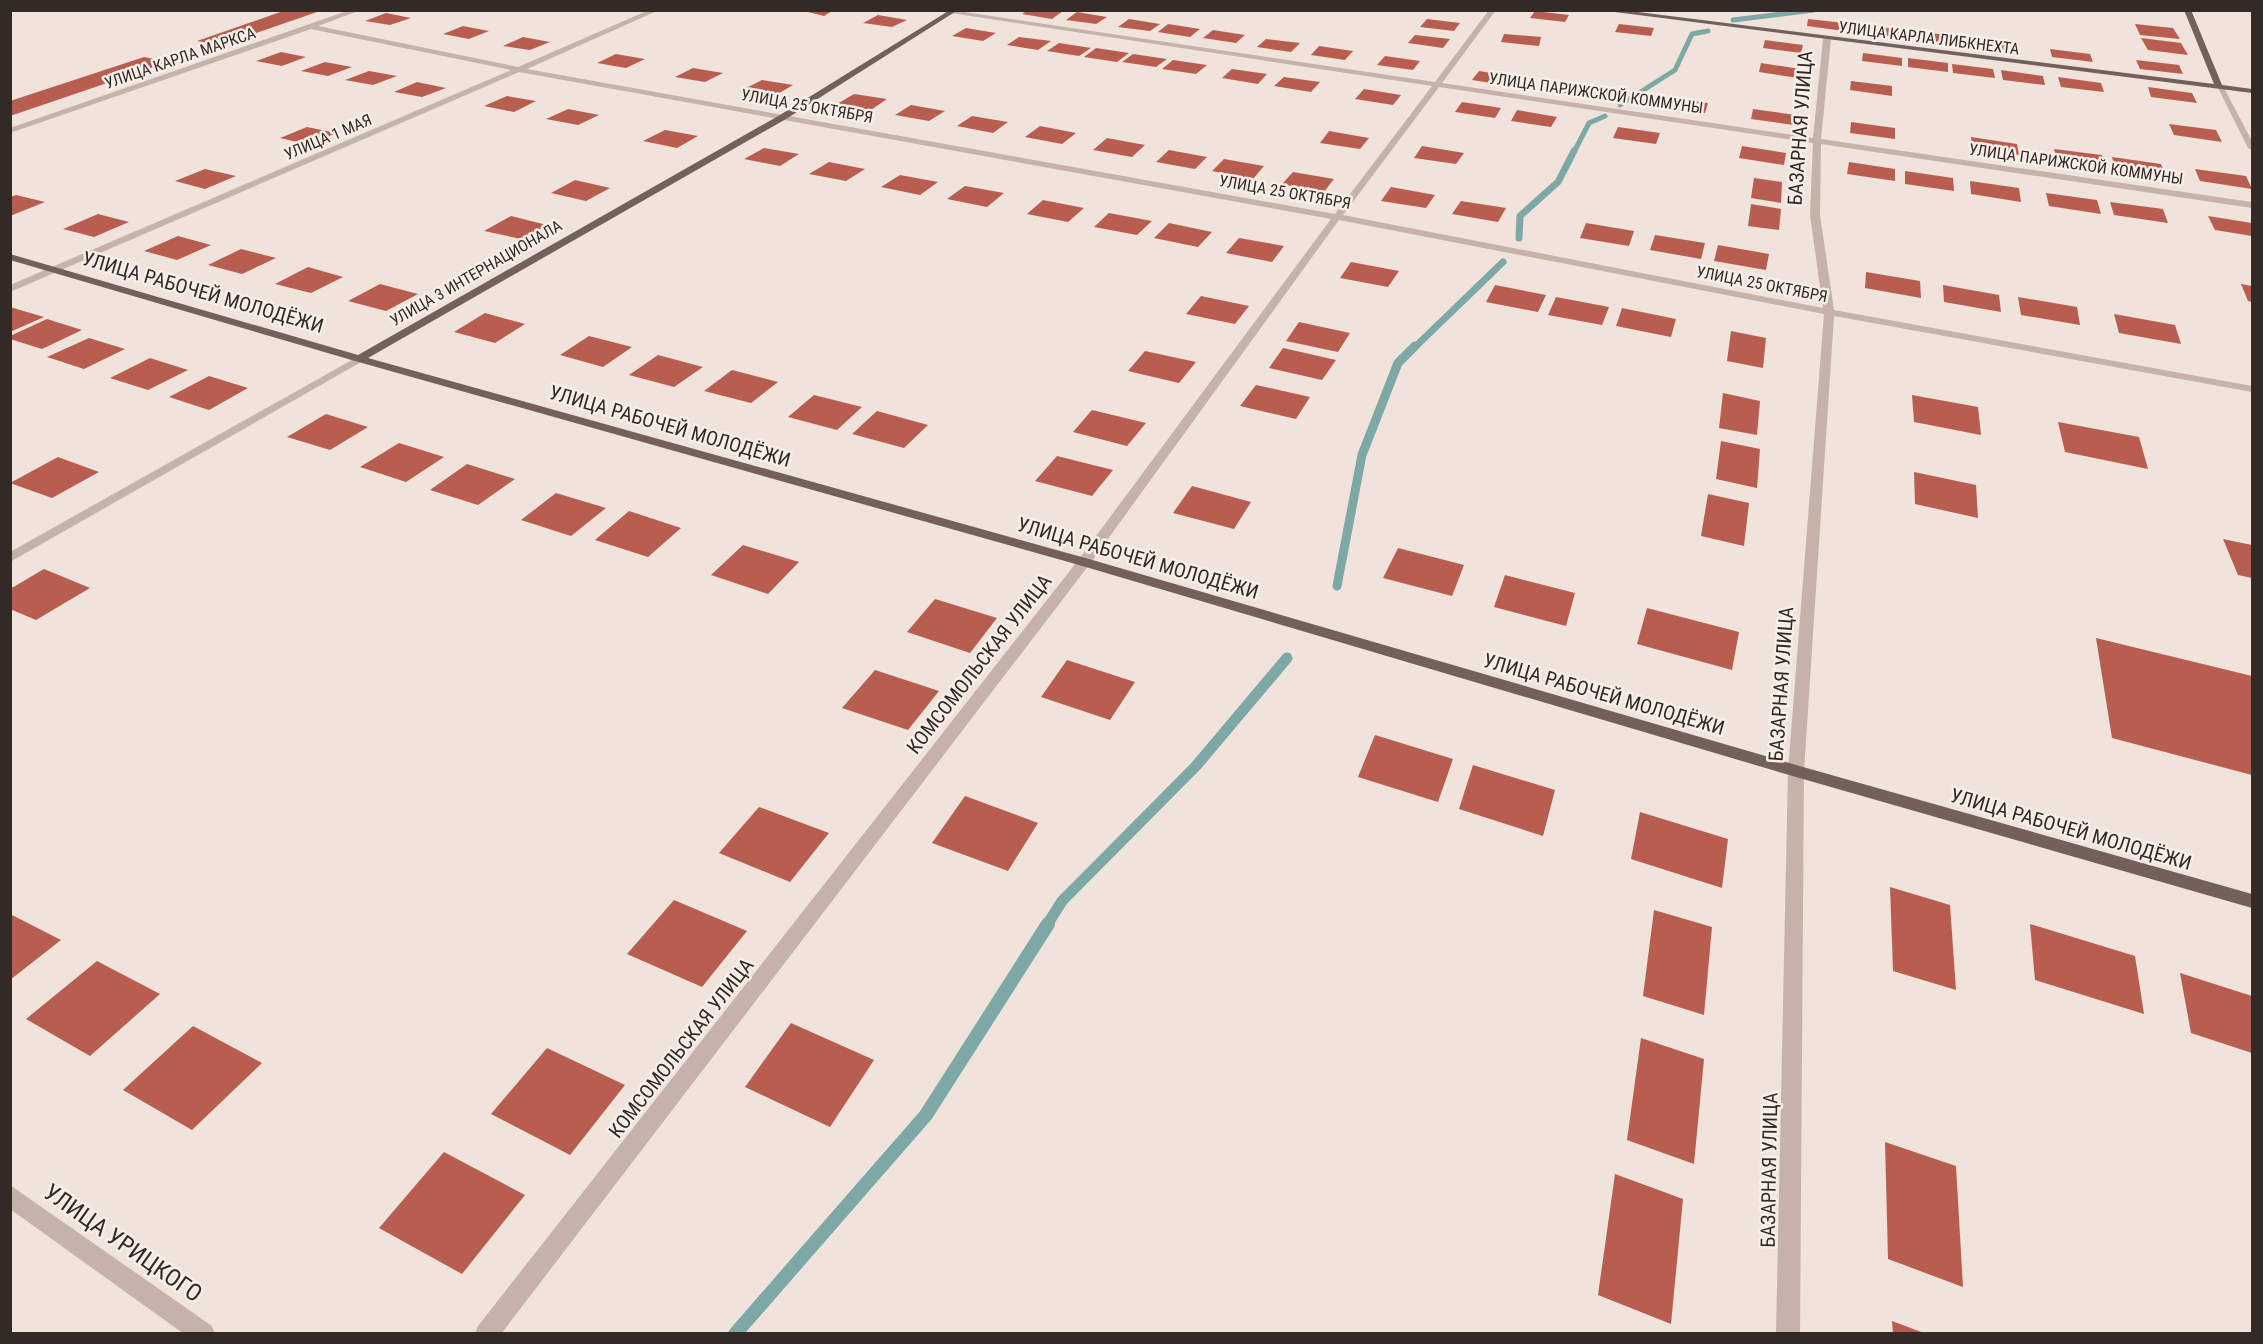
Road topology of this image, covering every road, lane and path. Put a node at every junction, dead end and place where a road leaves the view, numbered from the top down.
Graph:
1 (358, 10) edge
2 (656, 10) edge
3 (934, 10) edge
4 (1493, 10) edge
5 (1602, 10) edge
6 (2187, 10) edge
7 (953, 12) edge
8 (312, 27) junction
9 (1827, 39) junction
10 (522, 70) junction
11 (1438, 85) junction
12 (2219, 86) junction
13 (2253, 91) edge
14 (783, 117) junction
15 (10, 131) edge
16 (1817, 141) junction
17 (2253, 148) edge
18 (2253, 205) edge
19 (1337, 217) junction
20 (10, 256) edge
21 (56, 269) junction
22 (10, 289) edge
23 (1829, 312) junction
24 (359, 359) junction
25 (2253, 389) edge
26 (10, 558) edge
27 (1084, 562) junction
28 (1796, 771) junction
29 (2253, 901) edge
30 (10, 1196) edge
31 (204, 1334) edge
32 (486, 1334) edge
33 (1788, 1334) edge

1 - 8 street, УЛИЦА КАРЛА МАРКСА
2 - 10 street, УЛИЦА 1 МАЯ
3 - 7 street, УЛИЦА ПАРИЖСКОЙ КОММУНЫ
4 - 11 street, КОМСОМОЛЬСКАЯ УЛИЦА
5 - 9 main road, УЛИЦА КАРЛА ЛИБКНЕХТА
6 - 12 main road
7 - 11 street, УЛИЦА ПАРИЖСКОЙ КОММУНЫ
7 - 14 main road, УЛИЦА 3 ИНТЕРНАЦИОНАЛА
8 - 10 street, УЛИЦА 25 ОКТЯБРЯ
8 - 15 street, УЛИЦА КАРЛА МАРКСА
9 - 12 main road, УЛИЦА КАРЛА ЛИБКНЕХТА
9 - 16 street, БАЗАРНАЯ УЛИЦА
10 - 14 street, УЛИЦА 25 ОКТЯБРЯ
10 - 21 street, УЛИЦА 1 МАЯ
11 - 16 street, УЛИЦА ПАРИЖСКОЙ КОММУНЫ
11 - 19 street, КОМСОМОЛЬСКАЯ УЛИЦА
12 - 13 main road, УЛИЦА КАРЛА ЛИБКНЕХТА
12 - 17 street
14 - 19 street, УЛИЦА 25 ОКТЯБРЯ
14 - 24 main road, УЛИЦА 3 ИНТЕРНАЦИОНАЛА
16 - 18 street, УЛИЦА ПАРИЖСКОЙ КОММУНЫ
16 - 23 street, БАЗАРНАЯ УЛИЦА
19 - 23 street, УЛИЦА 25 ОКТЯБРЯ
19 - 27 street, КОМСОМОЛЬСКАЯ УЛИЦА
20 - 21 main road, УЛИЦА РАБОЧЕЙ МОЛОДЁЖИ
21 - 22 street, УЛИЦА 1 МАЯ
21 - 24 main road, УЛИЦА РАБОЧЕЙ МОЛОДЁЖИ
23 - 25 street, УЛИЦА 25 ОКТЯБРЯ
23 - 28 street, БАЗАРНАЯ УЛИЦА
24 - 26 street, УЛИЦА 3 ИНТЕРНАЦИОНАЛА
24 - 27 main road, УЛИЦА РАБОЧЕЙ МОЛОДЁЖИ
27 - 28 main road, УЛИЦА РАБОЧЕЙ МОЛОДЁЖИ
27 - 32 street, КОМСОМОЛЬСКАЯ УЛИЦА
28 - 29 main road, УЛИЦА РАБОЧЕЙ МОЛОДЁЖИ
28 - 33 street, БАЗАРНАЯ УЛИЦА
30 - 31 street, УЛИЦА УРИЦКОГО

